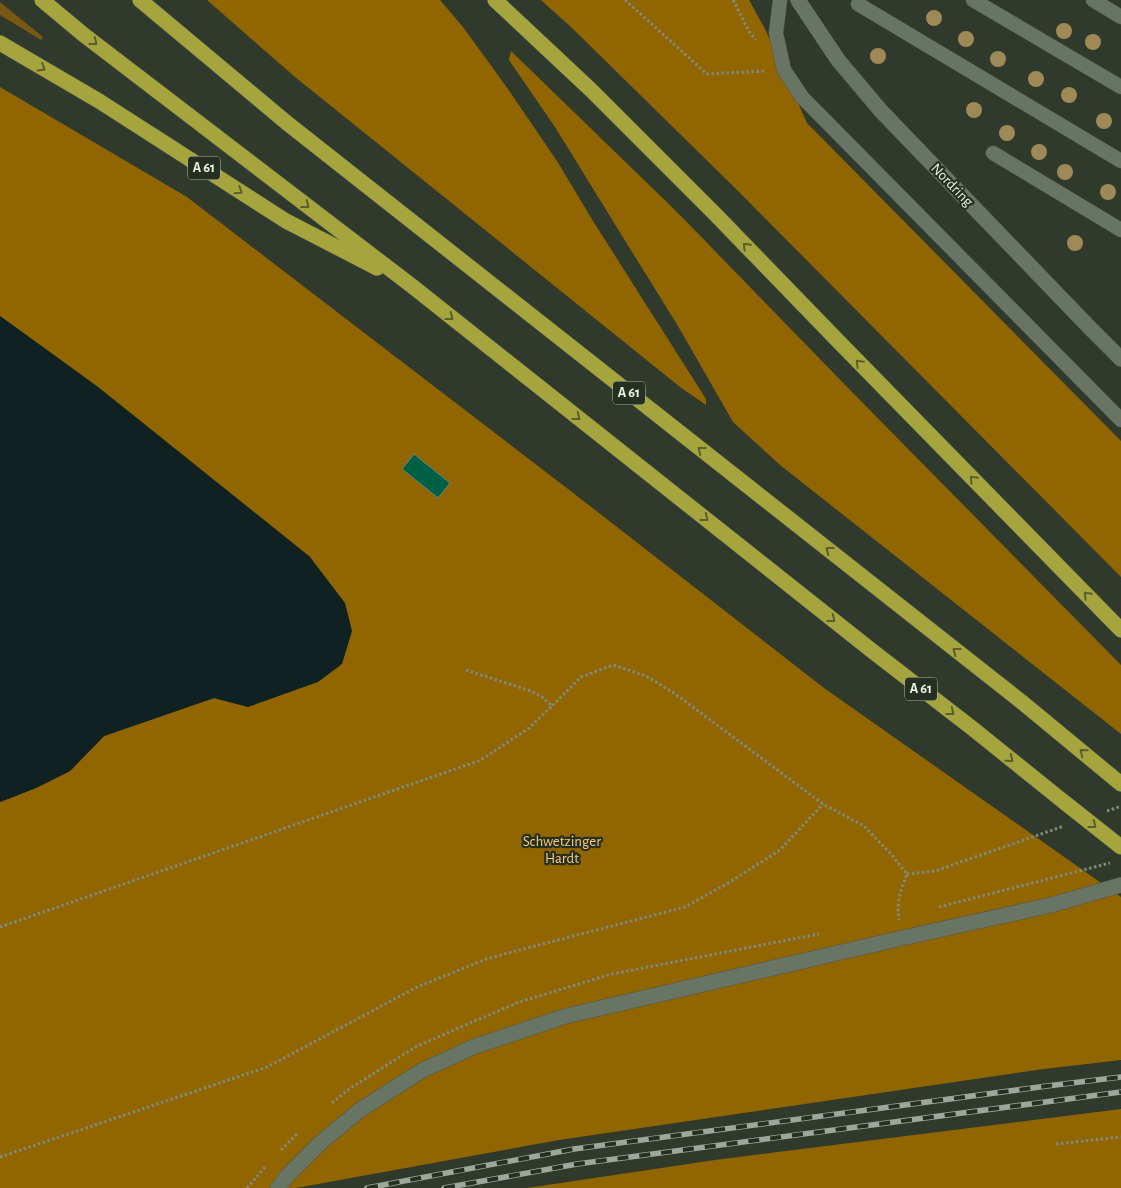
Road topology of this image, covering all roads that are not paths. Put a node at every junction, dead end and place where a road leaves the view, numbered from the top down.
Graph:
1 (42, 0) edge
2 (140, 0) edge
3 (495, 0) edge
4 (780, 0) edge
5 (798, 0) edge
6 (972, 0) edge
7 (1093, 0) edge
8 (858, 4) dead end
9 (1121, 17) edge
10 (0, 43) edge
11 (1121, 87) edge
12 (994, 153) dead end
13 (1121, 161) edge
14 (1121, 230) edge
15 (412, 286) junction
16 (1121, 359) edge
17 (1121, 420) edge
18 (1121, 630) edge
19 (1121, 784) edge
20 (1121, 847) edge
21 (1121, 885) edge
22 (282, 1182) edge

1 -> 15 highway, A 61
19 -> 2 highway, A 61
18 -> 3 highway
4 - 17 lane
5 - 16 main road, Nordring
6 - 11 lane
7 - 9 lane
8 - 13 lane
10 -> 15 highway, A 61
12 - 14 lane
15 -> 20 highway, A 61, bridge
21 - 22 main road

